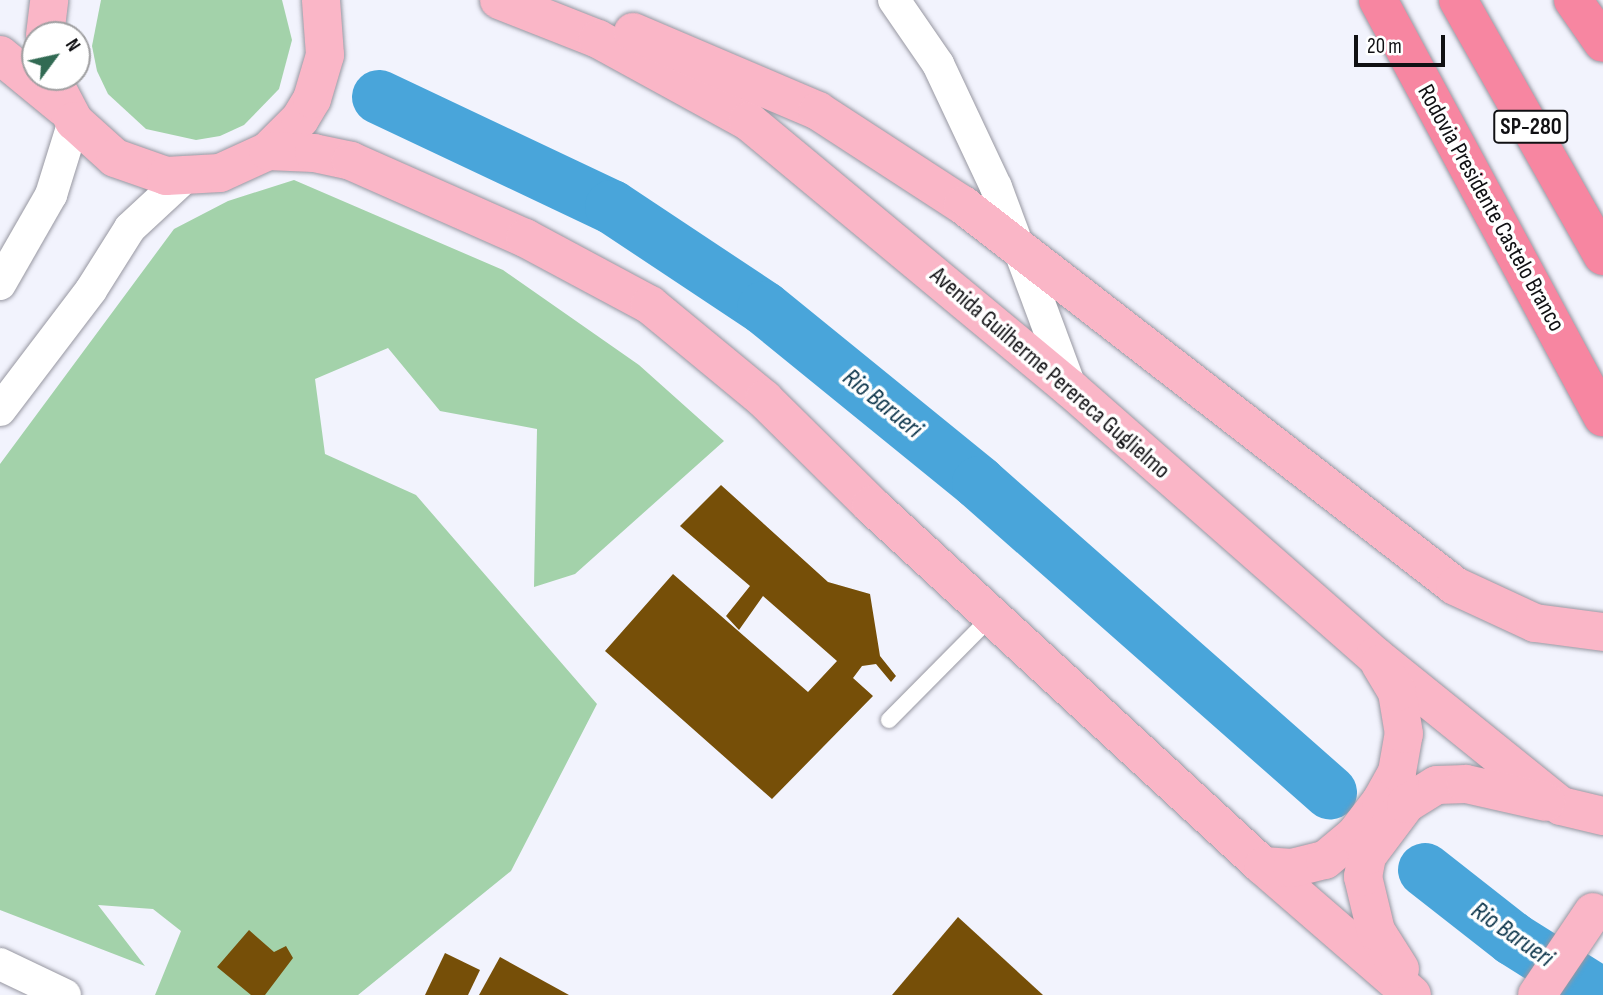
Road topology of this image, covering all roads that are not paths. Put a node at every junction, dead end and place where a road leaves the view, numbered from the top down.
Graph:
1 (49, 0) edge
2 (321, 0) edge
3 (499, 0) edge
4 (548, 0) edge
5 (894, 0) edge
6 (1378, 0) edge
7 (1458, 0) edge
8 (1573, 0) edge
9 (46, 21) edge
10 (1603, 43) edge
11 (0, 55) edge
12 (63, 102) edge
13 (268, 151) junction
14 (185, 177) junction
15 (1019, 249) junction
16 (1603, 256) edge
17 (0, 284) edge
18 (1071, 389) junction
19 (0, 410) edge
20 (1603, 417) edge
21 (992, 616) junction
22 (1603, 632) edge
23 (1375, 656) junction
24 (889, 720) dead end
25 (1562, 806) junction
26 (1603, 817) edge
27 (1263, 866) junction
28 (1593, 912) dead end
29 (0, 964) edge
30 (58, 994) edge
31 (1414, 995) edge
32 (1537, 995) edge

1 - 9 main road
2 - 13 main road
3 - 18 main road, Avenida Guilherme Perereca Guglielmo
4 - 15 main road
5 - 15 street
6 - 20 highway, Rodovia Presidente Castelo Branco
7 - 16 highway, SP-280
8 - 10 highway
11 - 12 main road
12 - 14 main road
12 - 17 street
13 - 14 main road
13 - 21 main road
14 - 19 street
15 - 18 street
15 - 22 main road
18 - 23 main road, Avenida Guilherme Perereca Guglielmo
21 - 24 lane
21 - 27 main road
23 - 25 main road, Avenida Guilherme Perereca Guglielmo
23 - 27 main road
25 - 26 main road, Avenida Guilherme Perereca Guglielmo
25 - 31 main road, Avenida Guilherme Perereca Guglielmo
27 - 31 main road
28 - 32 main road
29 - 30 street

